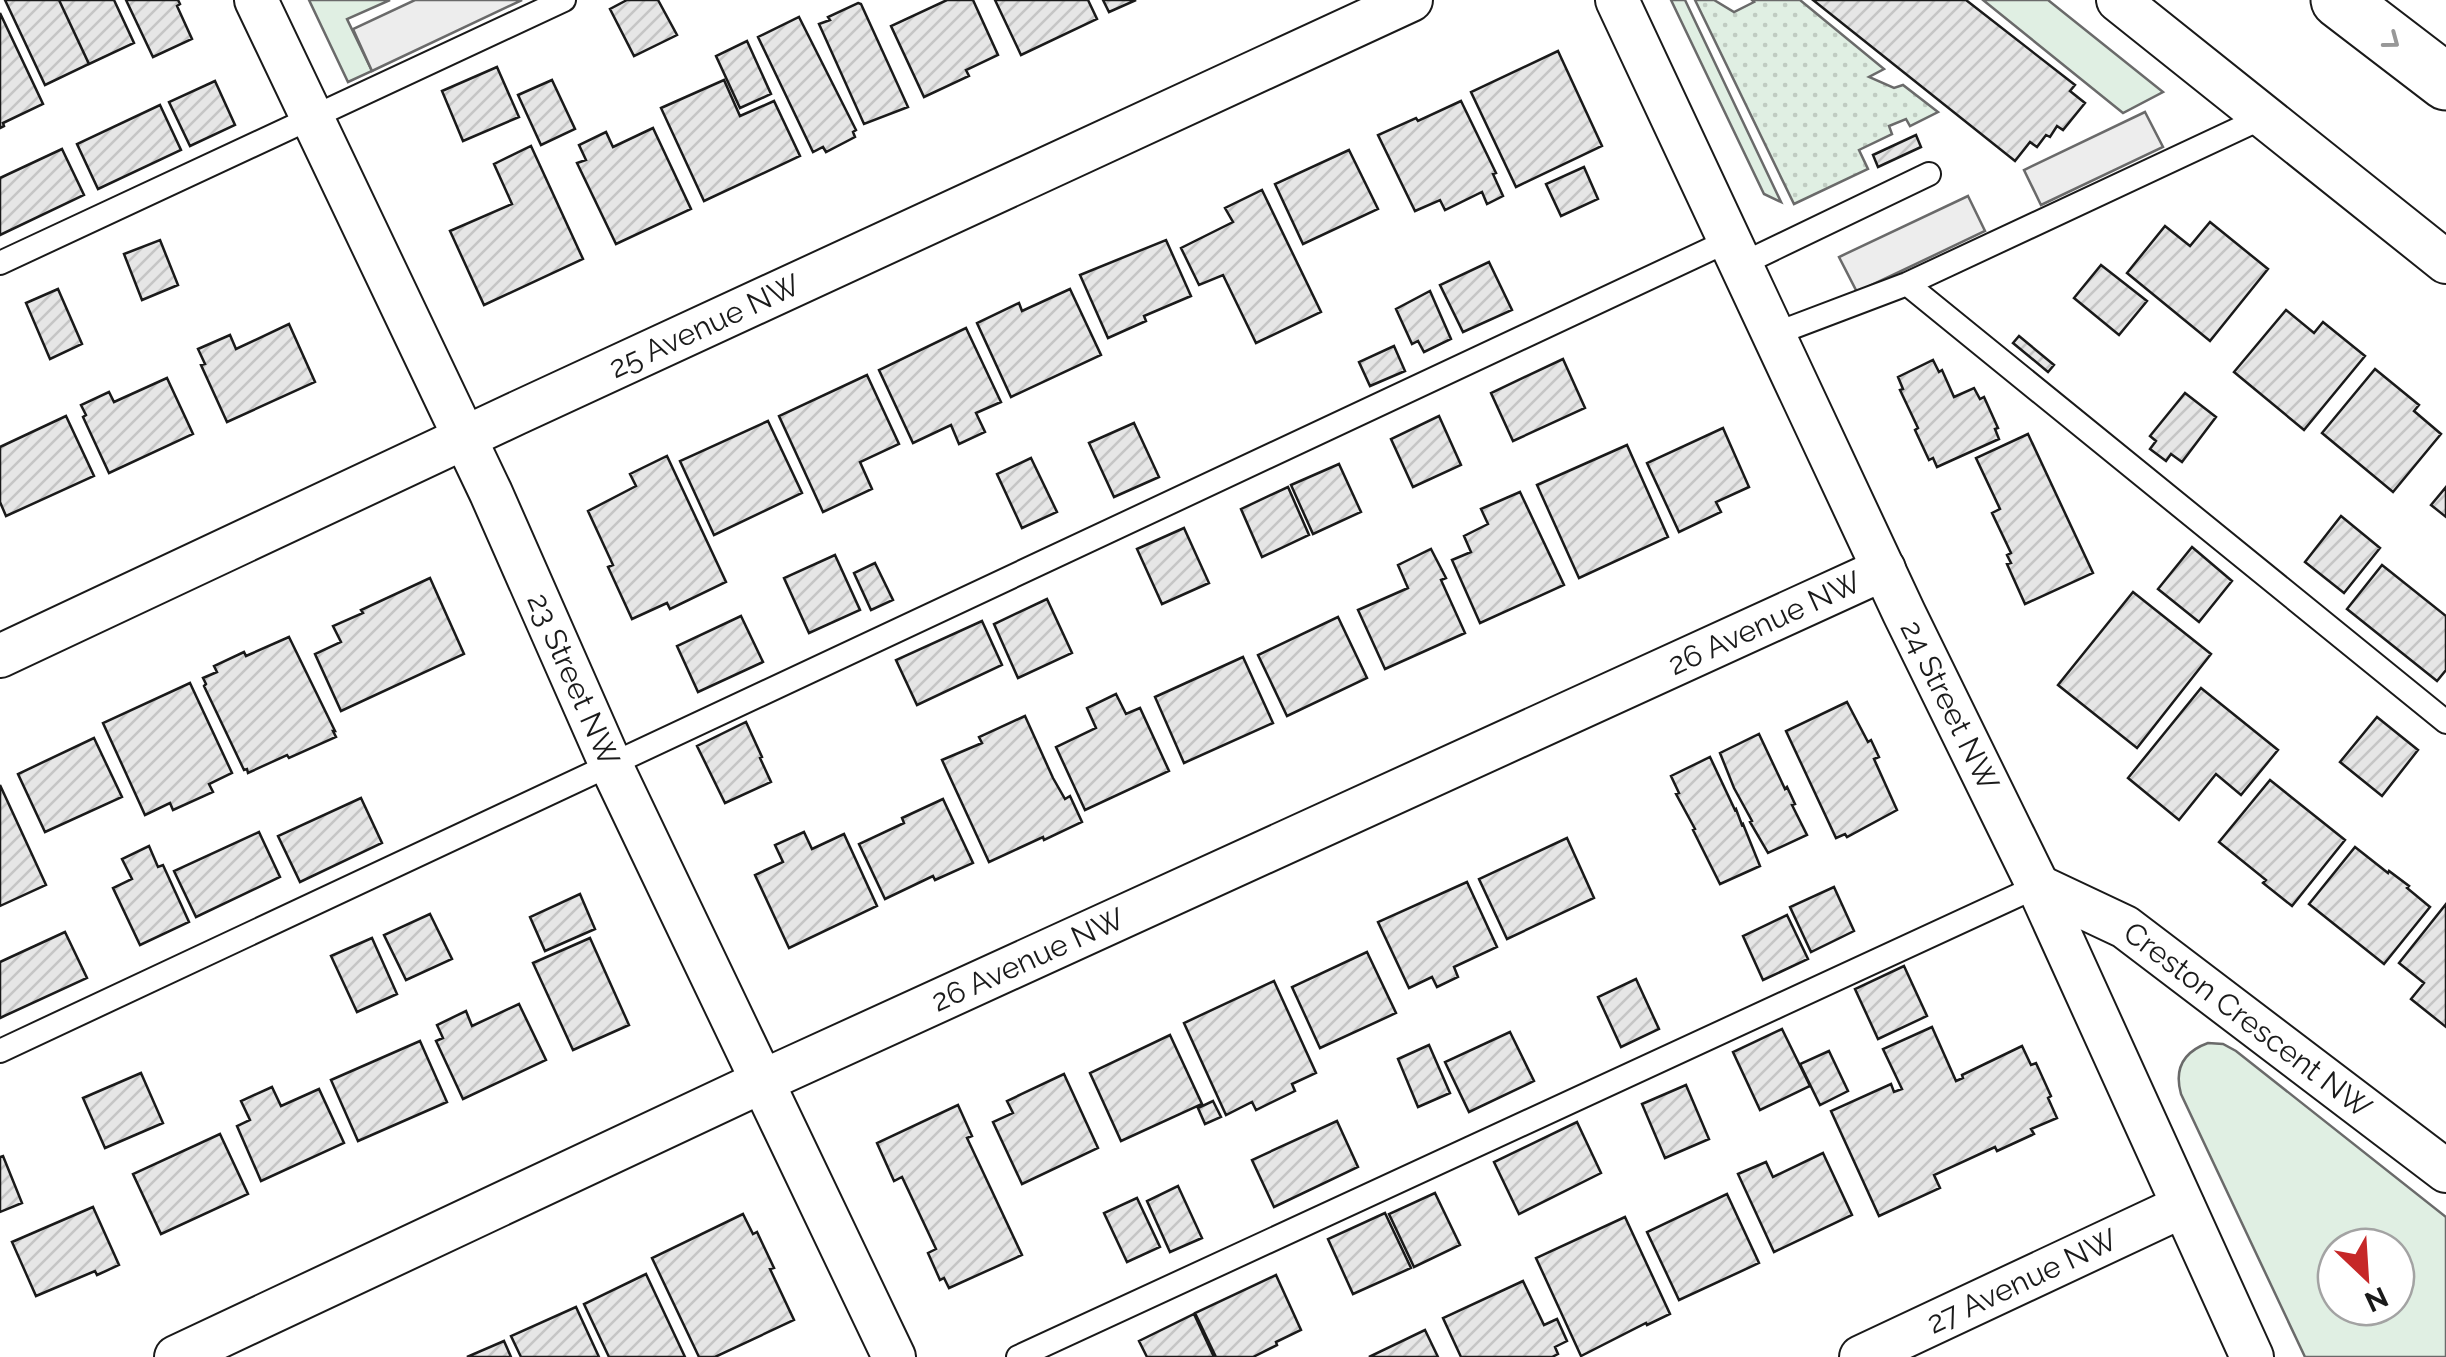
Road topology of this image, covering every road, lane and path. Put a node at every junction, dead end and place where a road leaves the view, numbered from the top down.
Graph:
1 (256, 0) edge
2 (564, 0) edge
3 (1411, 0) edge
4 (1617, 0) edge
5 (2118, 0) edge
6 (2339, 0) edge
7 (2446, 82) edge
8 (2264, 116) junction
9 (311, 117) junction
10 (1929, 174) dead end
11 (1736, 252) junction
12 (0, 262) edge
13 (2446, 262) edge
14 (1907, 284) junction
15 (1774, 334) junction
16 (464, 438) junction
17 (1884, 569) junction
18 (0, 656) edge
19 (2446, 722) edge
20 (610, 763) junction
21 (2038, 886) junction
22 (0, 1050) edge
23 (763, 1081) junction
24 (2446, 1170) edge
25 (2183, 1206) junction
26 (176, 1357) edge
27 (894, 1357) edge
28 (1018, 1357) edge
29 (1861, 1357) edge
30 (2252, 1357) edge

1 - 9 street, 23 Street NW
2 - 9 lane
3 - 16 street, 25 Avenue NW
4 - 11 street, 24 Street NW
5 - 8 street
6 -> 7 highway
8 - 13 street
8 - 14 lane
9 - 12 lane
9 - 16 street, 23 Street NW
10 - 11 lane
11 - 15 street, 24 Street NW
11 - 20 lane
14 - 15 lane
14 - 19 lane
15 - 17 street, 24 Street NW
16 - 18 street, 25 Avenue NW
16 - 20 street, 23 Street NW
17 - 21 street, 24 Street NW
17 - 23 street, 26 Avenue NW
20 - 22 lane
20 - 23 street, 23 Street NW
21 - 24 street, Creston Crescent NW
21 - 25 street, 24 Street NW
21 - 28 lane
23 - 26 street, 26 Avenue NW
23 - 27 street, 23 Street NW
25 - 29 street, 27 Avenue NW
25 - 30 street, 24 Street NW

